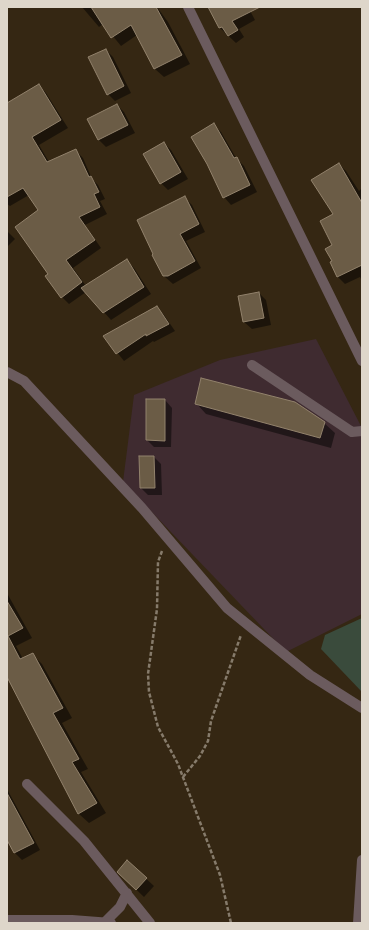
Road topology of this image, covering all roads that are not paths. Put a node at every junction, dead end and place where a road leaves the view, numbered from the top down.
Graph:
1 (188, 7) edge
2 (362, 361) edge
3 (252, 365) dead end
4 (7, 372) edge
5 (362, 431) edge
6 (362, 708) edge
7 (27, 784) dead end
8 (362, 860) edge
9 (127, 893) junction
10 (7, 920) edge
11 (108, 922) edge
12 (150, 923) edge
13 (358, 923) edge

1 - 2 street
3 - 5 street
4 - 6 street
7 - 9 street
8 - 13 street
9 - 11 street
9 - 12 street
10 - 11 street

